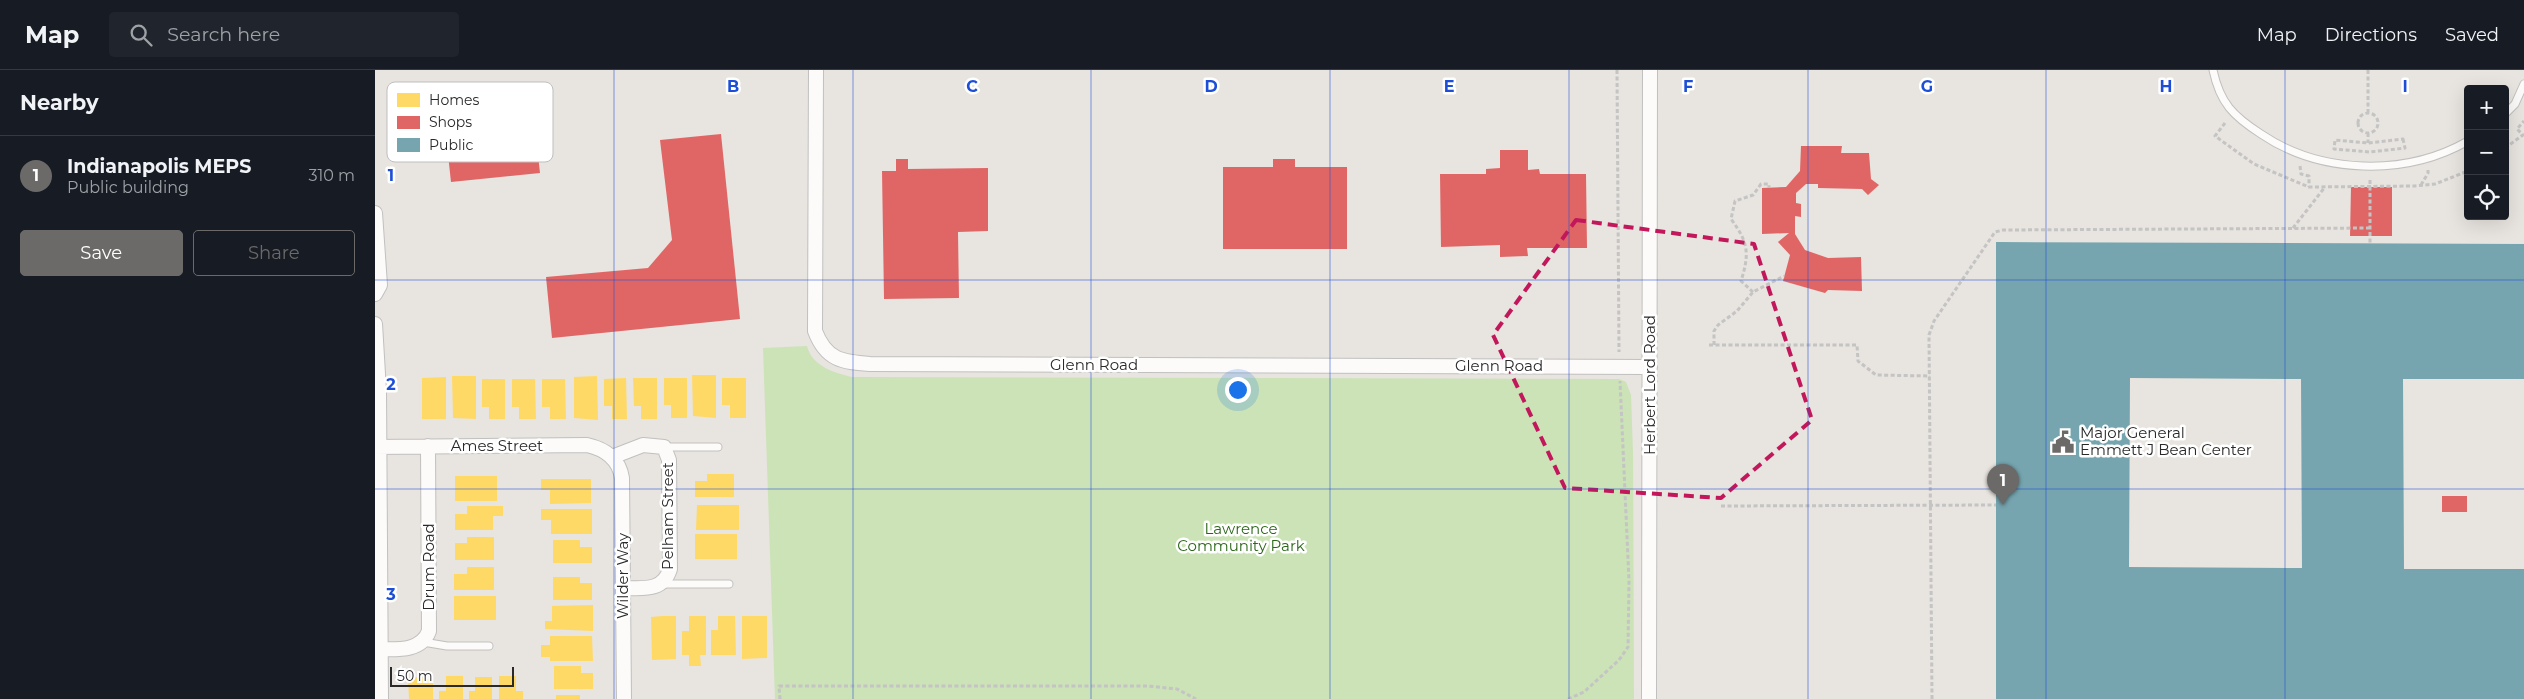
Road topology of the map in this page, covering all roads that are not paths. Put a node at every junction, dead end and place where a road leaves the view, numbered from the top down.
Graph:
1 (816, 70) edge
2 (1650, 70) edge
3 (2213, 70) edge
4 (2524, 84) edge
5 (2509, 110) edge
6 (2464, 143) edge
7 (375, 213) edge
8 (375, 294) edge
9 (375, 324) edge
10 (1650, 366) junction
11 (377, 391) edge
12 (428, 446) junction
13 (377, 447) edge
14 (664, 447) junction
15 (718, 447) dead end
16 (612, 457) junction
17 (662, 584) junction
18 (729, 584) dead end
19 (623, 588) junction
20 (423, 642) junction
21 (489, 646) dead end
22 (378, 649) edge
23 (381, 699) edge
24 (624, 699) edge
25 (1649, 699) edge

1 - 10 street, Glenn Road
2 - 10 street, Herbert Lord Road
3 - 6 lane
4 - 5 lane
7 - 8 street
9 - 11 street
10 - 25 street, Herbert Lord Road
11 - 13 street
12 - 13 street, Ames Street
12 - 16 street, Ames Street
12 - 20 street, Drum Road
13 - 22 street
14 - 15 lane, Pelham Street
14 - 16 street, Pelham Street
14 - 17 street, Pelham Street
16 - 19 street, Wilder Way
17 - 18 lane, Pelham Street
17 - 19 street, Pelham Street
19 - 24 street, Wilder Way
20 - 21 lane
20 - 22 street
22 - 23 street

